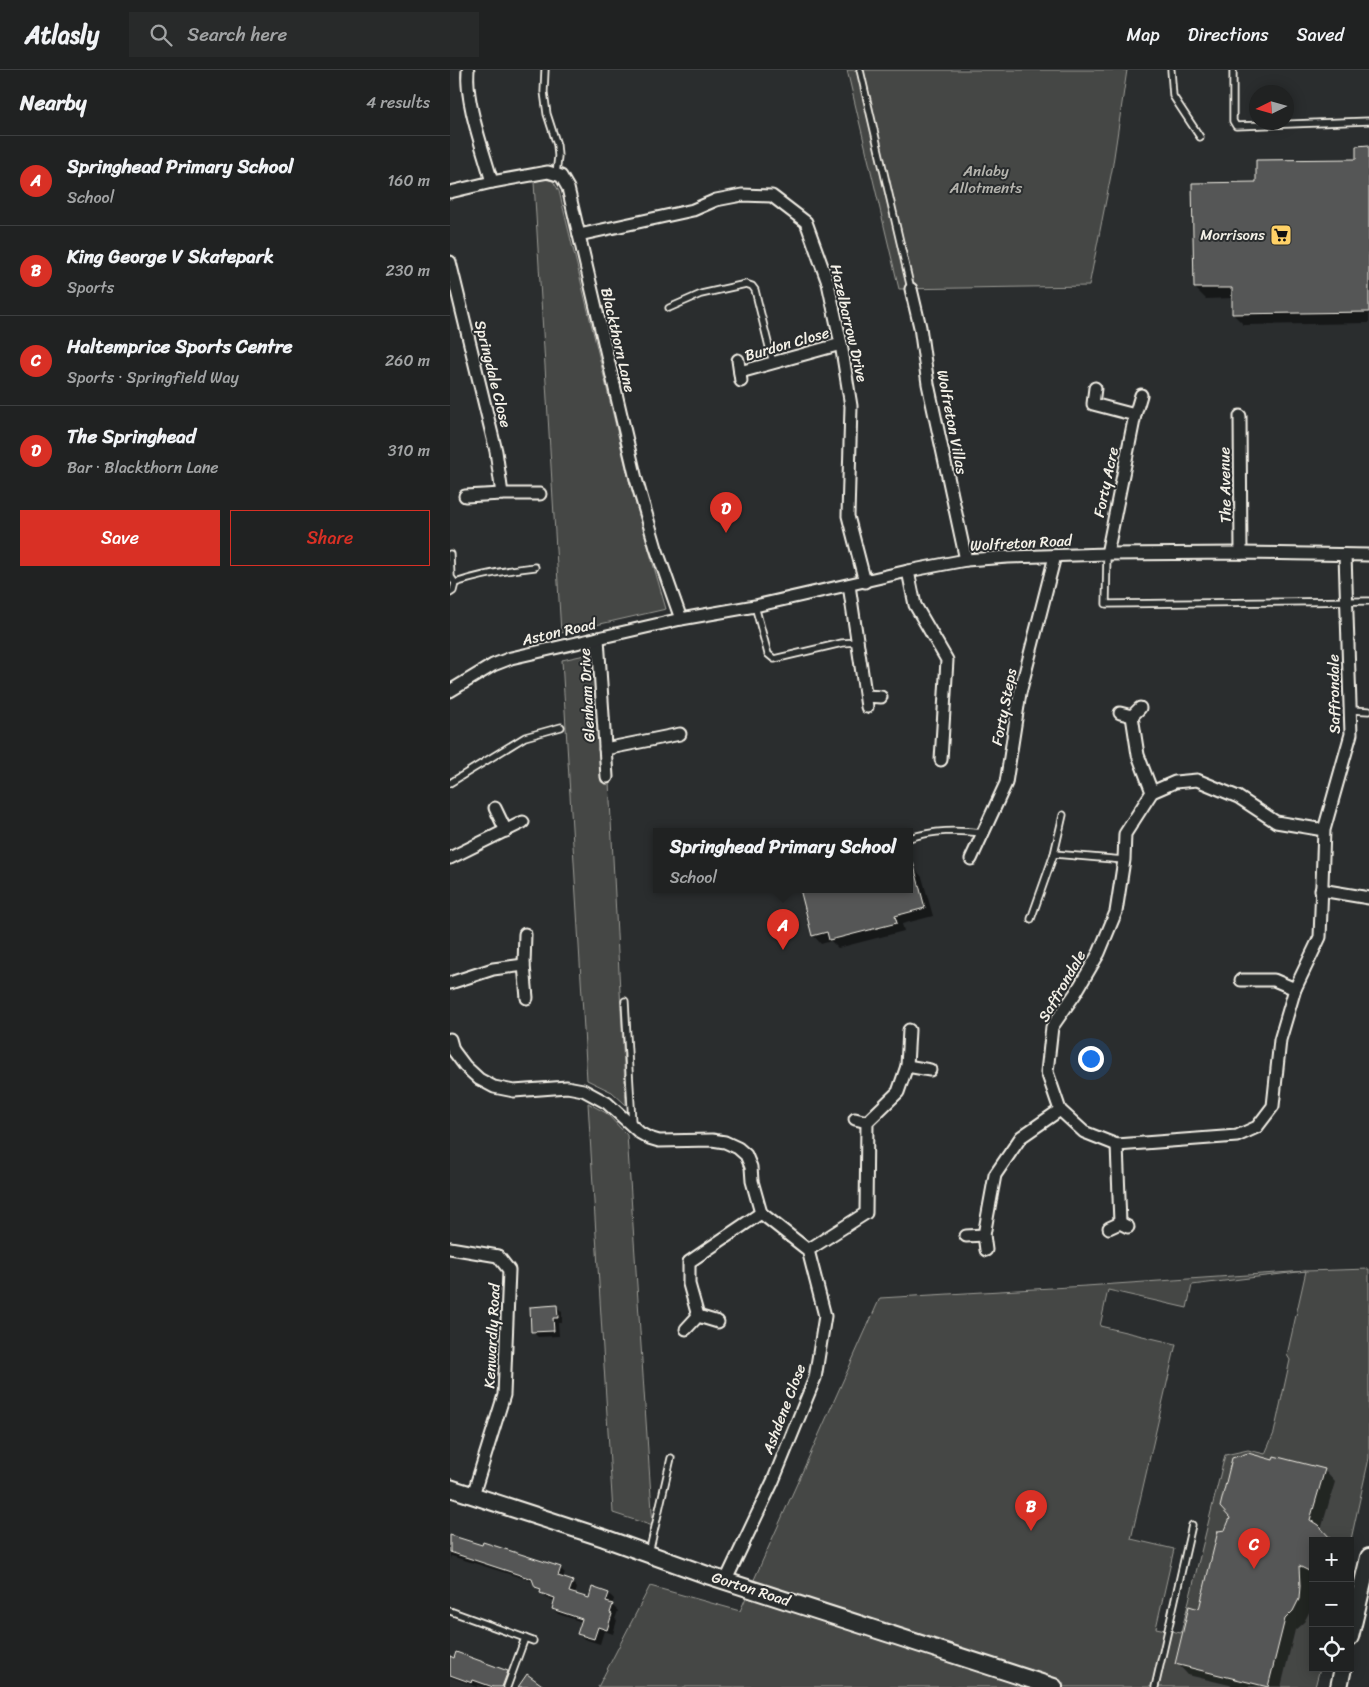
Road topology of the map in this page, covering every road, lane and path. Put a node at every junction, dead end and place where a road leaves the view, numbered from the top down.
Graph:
1 (468, 70) edge
2 (545, 70) edge
3 (860, 70) edge
4 (1171, 70) edge
5 (1233, 70) edge
6 (1369, 121) edge
7 (1200, 137) dead end
8 (556, 174) junction
9 (492, 182) junction
10 (450, 192) edge
11 (579, 235) junction
12 (450, 262) edge
13 (911, 289) joint
14 (669, 308) dead end
15 (841, 344) junction
16 (738, 360) dead end
17 (773, 363) junction
18 (1095, 388) dead end
19 (1141, 395) dead end
20 (1135, 415) junction
21 (1240, 416) dead end
22 (502, 494) junction
23 (540, 494) dead end
24 (465, 496) dead end
25 (1241, 553) junction
26 (450, 554) edge
27 (1107, 554) junction
28 (1345, 555) junction
29 (1369, 555) edge
30 (1055, 556) junction
31 (966, 560) junction
32 (535, 567) dead end
33 (908, 571) junction
34 (864, 582) junction
35 (456, 583) junction
36 (849, 585) junction
37 (450, 593) edge
38 (1369, 601) edge
39 (1347, 602) junction
40 (755, 606) junction
41 (681, 619) junction
42 (598, 638) junction
43 (858, 642) junction
44 (450, 691) edge
45 (881, 697) dead end
46 (1351, 710) junction
47 (1369, 711) edge
48 (1131, 712) dead end
49 (561, 727) dead end
50 (680, 734) dead end
51 (605, 749) junction
52 (941, 760) dead end
53 (607, 777) dead end
54 (450, 783) edge
55 (1152, 792) junction
56 (495, 808) dead end
57 (1063, 814) dead end
58 (523, 822) dead end
59 (1324, 830) junction
60 (506, 831) junction
61 (983, 833) junction
62 (913, 837) edge
63 (1054, 854) junction
64 (450, 858) edge
65 (971, 859) dead end
66 (1124, 860) junction
67 (1321, 890) junction
68 (1369, 898) edge
69 (1031, 919) dead end
70 (525, 934) dead end
71 (524, 965) junction
72 (1241, 980) dead end
73 (450, 984) edge
74 (1294, 990) junction
75 (527, 998) dead end
76 (625, 1001) dead end
77 (909, 1030) dead end
78 (450, 1039) edge
79 (907, 1066) junction
80 (930, 1070) dead end
81 (1060, 1110) junction
82 (854, 1119) dead end
83 (867, 1122) junction
84 (632, 1125) junction
85 (1117, 1144) junction
86 (761, 1213) junction
87 (1109, 1228) dead end
88 (966, 1236) dead end
89 (984, 1236) junction
90 (450, 1248) edge
91 (808, 1250) junction
92 (986, 1250) dead end
93 (698, 1316) junction
94 (718, 1322) dead end
95 (686, 1329) dead end
96 (671, 1458) dead end
97 (450, 1488) edge
98 (473, 1495) junction
99 (1192, 1525) dead end
100 (648, 1555) junction
101 (1369, 1557) edge
102 (726, 1580) junction
103 (450, 1611) edge
104 (1352, 1627) edge
105 (525, 1638) junction
106 (533, 1641) dead end
107 (1342, 1672) edge
108 (507, 1687) edge
109 (1054, 1687) edge
110 (1155, 1687) edge
111 (1339, 1687) edge

1 - 9 street
2 - 8 lane
3 - 13 lane
4 - 7 lane
5 - 6 lane
8 - 9 street
8 - 11 street, Blackthorn Lane
9 - 10 street
11 - 15 street, Hazelbarrow Drive
11 - 41 street, Blackthorn Lane
12 - 22 street, Springdale Close
13 - 31 street, Wolfreton Villas
14 - 17 lane
15 - 17 street, Burdon Close
15 - 34 street, Hazelbarrow Drive
16 - 17 street, Burdon Close
18 - 20 street
19 - 20 street, Forty Acre
20 - 27 street, Forty Acre
21 - 25 street, The Avenue
22 - 23 street
22 - 24 street
25 - 27 street, Wolfreton Road
25 - 28 street, Wolfreton Road
26 - 35 lane
27 - 30 street, Wolfreton Road
27 - 39 lane
28 - 29 street, Wolfreton Road
28 - 39 street, Saffrondale
30 - 31 street, Wolfreton Road
30 - 61 street, Forty Steps
31 - 33 street, Wolfreton Road
32 - 35 lane
33 - 34 street, Wolfreton Road
33 - 52 street
34 - 36 street, Wolfreton Road
35 - 37 lane
36 - 40 street, Wolfreton Road
36 - 43 street
38 - 39 lane
39 - 46 street, Saffrondale
40 - 41 street, Wolfreton Road
40 - 43 lane
41 - 42 street, Aston Road
42 - 44 street, Aston Road
42 - 51 street, Glenham Drive
43 - 45 street
46 - 47 lane
46 - 59 street, Saffrondale
48 - 55 street
49 - 54 lane
50 - 51 street, Glenham Drive
51 - 53 street, Glenham Drive
55 - 59 street
55 - 66 street, Saffrondale
56 - 60 street
57 - 63 lane
58 - 60 street
59 - 67 street, Saffrondale
60 - 64 street
61 - 62 lane
61 - 65 street, Forty Steps
63 - 66 lane
63 - 69 lane
66 - 81 street, Saffrondale
67 - 68 street
67 - 74 street, Saffrondale
70 - 71 street
71 - 73 street
71 - 75 street
72 - 74 street
74 - 85 street, Saffrondale
76 - 84 lane
77 - 79 street
78 - 84 street
79 - 80 street
79 - 83 street
81 - 85 street, Saffrondale
81 - 89 street
82 - 83 street
83 - 91 street
84 - 86 street
85 - 87 street
86 - 91 street
86 - 93 street
88 - 89 street
89 - 92 street
90 - 98 street, Kenwardly Road
91 - 102 street, Ashdene Close
93 - 94 street
93 - 95 street
96 - 100 lane
97 - 98 main road, Gorton Road
98 - 100 main road, Gorton Road
99 - 110 lane
100 - 102 main road, Gorton Road
101 - 104 main road
102 - 109 main road, Gorton Road
103 - 105 lane
105 - 106 lane
105 - 108 lane
107 - 111 main road

